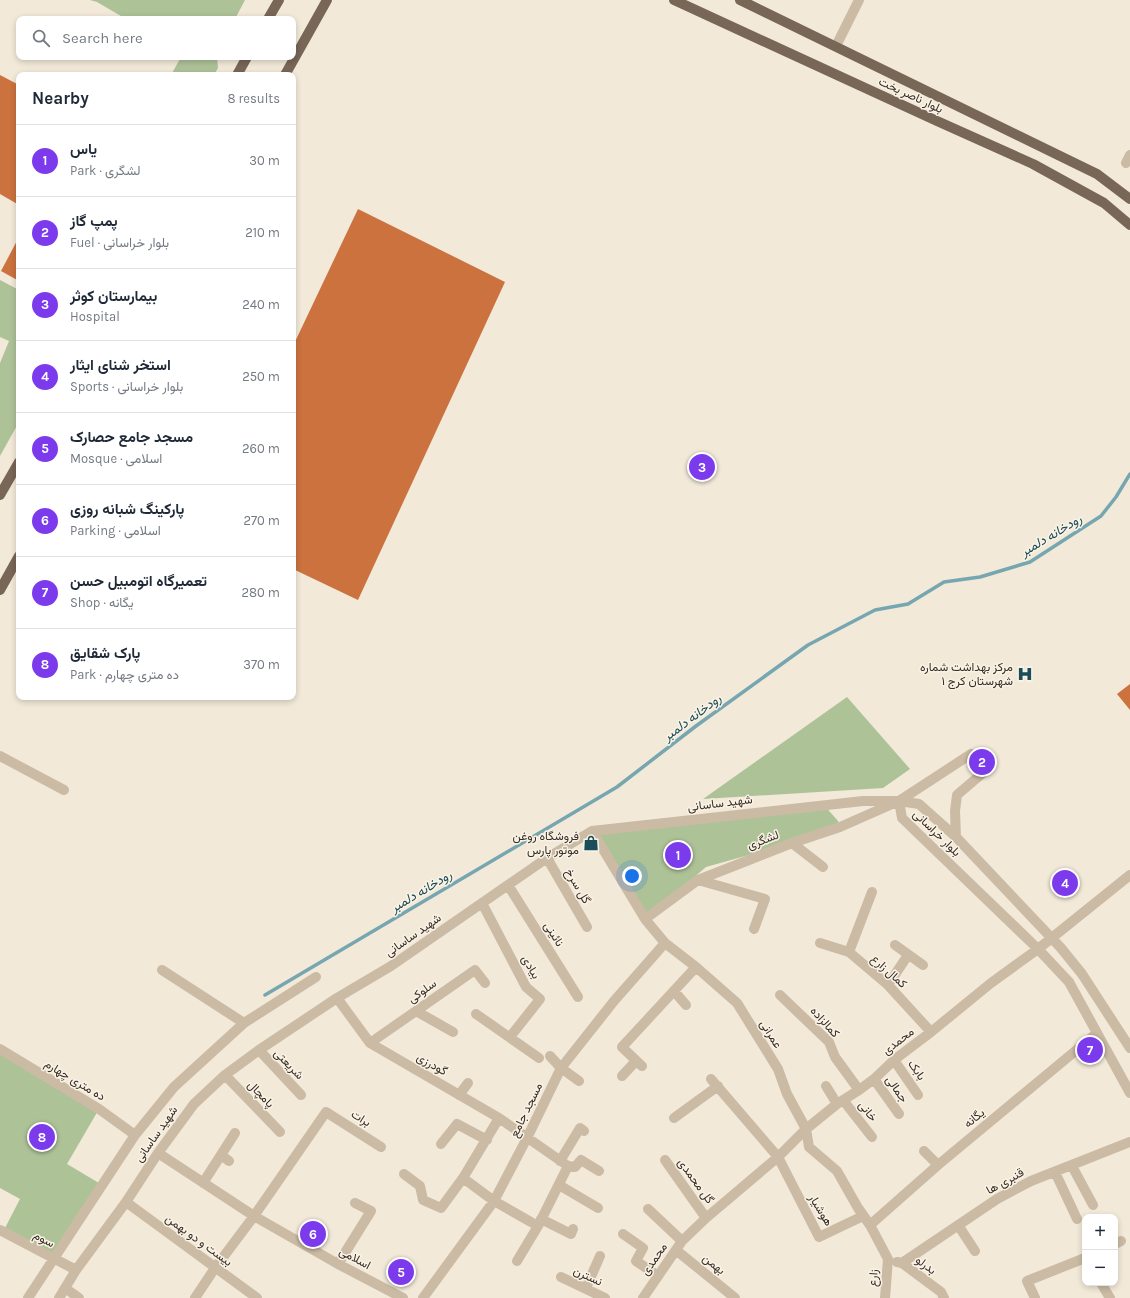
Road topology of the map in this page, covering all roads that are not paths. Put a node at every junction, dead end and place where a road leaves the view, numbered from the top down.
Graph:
1 (279, 0) edge
2 (327, 0) edge
3 (674, 0) edge
4 (740, 0) edge
5 (859, 0) edge
6 (270, 16) edge
7 (838, 42) dead end
8 (296, 55) edge
9 (245, 60) edge
10 (293, 60) edge
11 (239, 72) edge
12 (287, 72) edge
13 (1130, 199) edge
14 (1130, 225) edge
15 (16, 467) edge
16 (0, 495) edge
17 (16, 561) edge
18 (0, 590) edge
19 (0, 756) edge
20 (64, 790) dead end
21 (898, 801) junction
22 (592, 831) junction
23 (956, 837) junction
24 (792, 843) junction
25 (547, 858) junction
26 (823, 867) dead end
27 (1130, 875) edge
28 (698, 880) junction
29 (508, 885) junction
30 (872, 892) dead end
31 (482, 903) junction
32 (645, 919) junction
33 (587, 927) dead end
34 (754, 929) dead end
35 (1052, 937) junction
36 (820, 942) dead end
37 (665, 943) junction
38 (895, 946) dead end
39 (1038, 949) junction
40 (849, 952) junction
41 (908, 955) junction
42 (923, 965) dead end
43 (696, 967) junction
44 (162, 970) dead end
45 (316, 977) dead end
46 (484, 983) dead end
47 (888, 985) junction
48 (674, 991) junction
49 (780, 995) dead end
50 (578, 997) dead end
51 (337, 998) junction
52 (686, 1005) dead end
53 (416, 1011) junction
54 (476, 1014) dead end
55 (244, 1023) junction
56 (454, 1032) dead end
57 (931, 1032) junction
58 (1097, 1033) junction
59 (510, 1037) junction
60 (370, 1043) junction
61 (1130, 1048) edge
62 (0, 1049) edge
63 (259, 1050) junction
64 (550, 1056) dead end
65 (539, 1058) dead end
66 (894, 1060) junction
67 (560, 1068) junction
68 (225, 1075) junction
69 (622, 1076) dead end
70 (874, 1079) junction
71 (579, 1080) dead end
72 (468, 1083) dead end
73 (826, 1086) dead end
74 (859, 1090) junction
75 (1130, 1093) edge
76 (301, 1095) dead end
77 (459, 1095) junction
78 (918, 1095) dead end
79 (840, 1102) junction
80 (899, 1114) dead end
81 (499, 1118) junction
82 (674, 1118) dead end
83 (806, 1129) junction
84 (584, 1131) dead end
85 (280, 1132) dead end
86 (135, 1135) junction
87 (236, 1137) dead end
88 (872, 1137) dead end
89 (527, 1138) junction
90 (487, 1140) junction
91 (1130, 1142) edge
92 (441, 1144) dead end
93 (381, 1147) dead end
94 (924, 1151) dead end
95 (158, 1153) junction
96 (221, 1154) junction
97 (778, 1157) junction
98 (665, 1160) dead end
99 (230, 1161) dead end
100 (564, 1164) junction
101 (938, 1165) junction
102 (1072, 1166) junction
103 (599, 1172) dead end
104 (1055, 1172) junction
105 (404, 1174) dead end
106 (463, 1178) junction
107 (203, 1183) junction
108 (559, 1185) junction
109 (494, 1201) junction
110 (126, 1202) junction
111 (355, 1203) dead end
112 (1094, 1205) dead end
113 (598, 1208) dead end
114 (648, 1209) dead end
115 (254, 1216) junction
116 (863, 1216) junction
117 (706, 1218) junction
118 (1077, 1219) dead end
119 (539, 1223) junction
120 (870, 1225) junction
121 (958, 1225) junction
122 (573, 1229) dead end
123 (0, 1230) edge
124 (623, 1234) dead end
125 (679, 1245) junction
126 (974, 1251) dead end
127 (600, 1256) dead end
128 (54, 1259) junction
129 (888, 1259) junction
130 (1082, 1259) edge
131 (517, 1261) dead end
132 (902, 1263) junction
133 (338, 1264) junction
134 (215, 1268) junction
135 (76, 1270) junction
136 (658, 1276) junction
137 (560, 1278) dead end
138 (1103, 1286) edge
139 (65, 1288) junction
140 (586, 1288) junction
141 (28, 1298) edge
142 (59, 1298) edge
143 (79, 1298) edge
144 (195, 1298) edge
145 (257, 1298) edge
146 (403, 1298) edge
147 (423, 1298) edge
148 (605, 1298) edge
149 (643, 1298) edge
150 (735, 1298) edge
151 (885, 1298) edge
152 (944, 1298) edge
153 (1036, 1298) edge
154 (1110, 1298) edge

1 - 6 main road
2 - 8 main road
3 - 14 main road, بلوار ناصر بخت
4 - 13 main road, بلوار ناصر بخت
5 - 7 street
9 - 11 main road
10 - 12 main road
15 - 16 main road
17 - 18 main road
19 - 20 street
21 - 22 street, شهید ساسانی
21 - 23 street, بلوار خراسانی
21 - 23 street, لشگری
21 - 24 street, لشگری
21 - 39 street, بلوار خراسانی
22 - 25 street, شهید ساسانی
22 - 32 street, عمرانی
23 - 35 street, بلوار خراسانی
24 - 26 street
24 - 28 street, لشگری
25 - 29 street, شهید ساسانی
25 - 33 street, گل سرخ
27 - 35 street, محمدی
28 - 32 street, لشگری
28 - 34 street
29 - 31 street, شهید ساسانی
29 - 50 street, نائینی
30 - 40 street
31 - 51 street, شهید ساسانی
31 - 59 street, بیادی
32 - 37 street, عمرانی
35 - 39 street, محمدی
35 - 61 street, بلوار خراسانی
36 - 40 street, کمال زارع
37 - 43 street, عمرانی
37 - 67 street, مسجد جامع
38 - 41 street
39 - 57 street, محمدی
39 - 58 street, بلوار خراسانی
40 - 47 street, کمال زارع
41 - 42 street
41 - 47 street
43 - 48 street
43 - 83 street, عمرانی
44 - 55 street
45 - 55 street, شهید ساسانی
46 - 53 street, سلوکی
47 - 57 street, کمال زارع
48 - 52 street
48 - 69 street
49 - 74 street, کمالزاده
51 - 60 street, گودرزی
51 - 63 street, شهید ساسانی
53 - 56 street
53 - 60 street, سلوکی
54 - 59 street
55 - 86 street, شهید ساسانی
57 - 66 street, محمدی
58 - 75 street, بلوار خراسانی
58 - 101 street, یگانه
59 - 65 street
60 - 77 street, گودرزی
62 - 86 street, ده متری چهارم
63 - 68 street, شهید ساسانی
63 - 76 street, شریعتی
64 - 67 street
66 - 70 street, محمدی
66 - 78 street, بابک
67 - 71 street
67 - 89 street, مسجد جامع
68 - 85 street, پامچال
68 - 95 street, شهید ساسانی
70 - 74 street, محمدی
70 - 80 street, جمالی
72 - 77 street
73 - 79 street, خانی
74 - 79 street, محمدی
77 - 81 street, گودرزی
79 - 83 street, محمدی
79 - 88 street, خانی
81 - 89 street, گودرزی
81 - 90 street
82 - 97 street
83 - 97 street, محمدی
83 - 116 street
84 - 100 street
86 - 128 street, شهید ساسانی
87 - 96 street
89 - 100 street, گودرزی
89 - 109 street, مسجد جامع
90 - 92 street
90 - 106 street
91 - 102 street, قنبری ها
93 - 115 street, برات
94 - 101 street
95 - 107 street, اسلامی
95 - 110 street, شهید ساسانی
96 - 99 street
96 - 107 street
97 - 116 street, هوشیار
97 - 117 street, محمدی
98 - 117 street, گل محمدی
100 - 103 street
100 - 108 street
101 - 120 street, یگانه
102 - 104 street, قنبری ها
102 - 112 street
104 - 118 street
104 - 121 street, قنبری ها
105 - 106 street
106 - 109 street
107 - 115 street, اسلامی
108 - 113 street
108 - 119 street
109 - 119 street
109 - 147 street, مسجد جامع
110 - 134 street, بیست و دو بهمن
110 - 135 street, شهید ساسانی
111 - 133 street
114 - 125 street
115 - 133 street, اسلامی
115 - 134 street
116 - 120 street
117 - 125 street, محمدی
119 - 122 street
119 - 131 street
120 - 129 street
121 - 126 street
121 - 132 street, قنبری ها
123 - 128 street, سوم
124 - 136 street
125 - 136 street, محمدی
125 - 150 street, بهمن
127 - 140 street
128 - 135 street, سوم
128 - 141 street, شهید ساسانی
129 - 132 street, بدرلو
129 - 151 street, زارع
130 - 153 street
132 - 152 street, بدرلو
133 - 146 street, اسلامی
134 - 144 street
134 - 145 street, بیست و دو بهمن
135 - 139 street, شهید ساسانی
136 - 149 street, محمدی
137 - 140 street, نسترن
138 - 154 street
139 - 142 street, شهید ساسانی
139 - 143 street
140 - 148 street, نسترن

